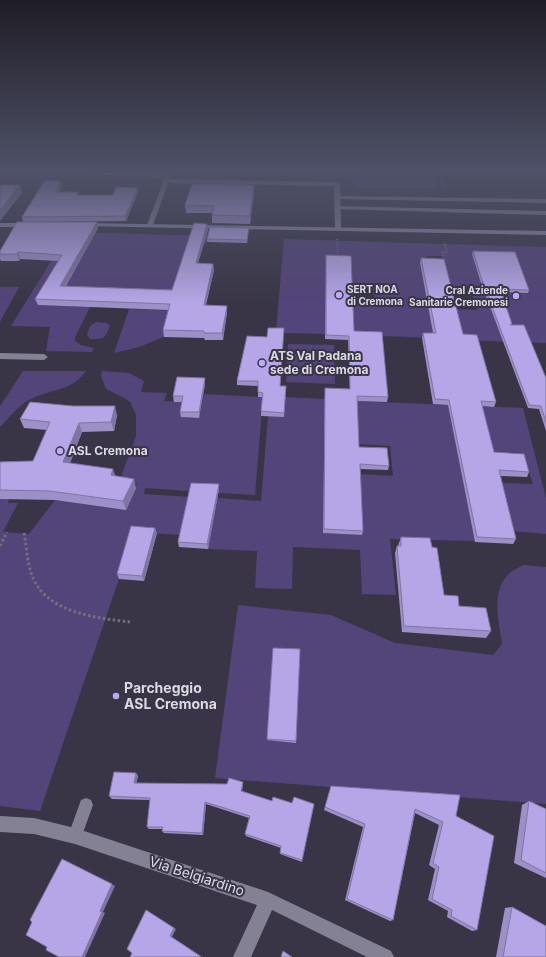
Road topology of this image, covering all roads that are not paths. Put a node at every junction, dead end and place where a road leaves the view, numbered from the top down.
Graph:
1 (154, 215) edge
2 (337, 215) edge
3 (0, 225) edge
4 (32, 225) edge
5 (79, 225) edge
6 (150, 225) junction
7 (338, 228) junction
8 (546, 233) edge
9 (0, 356) edge
10 (44, 357) dead end
11 (86, 805) dead end
12 (0, 824) edge
13 (75, 836) junction
14 (268, 900) junction
15 (242, 957) edge
16 (385, 957) edge

1 - 6 street
2 - 7 street
3 - 4 street
5 - 6 street
6 - 7 street
7 - 8 street
9 - 10 street
11 - 13 lane
12 - 13 street, Via Belgiardino
13 - 14 street, Via Belgiardino
14 - 15 street
14 - 16 street, Via Belgiardino

